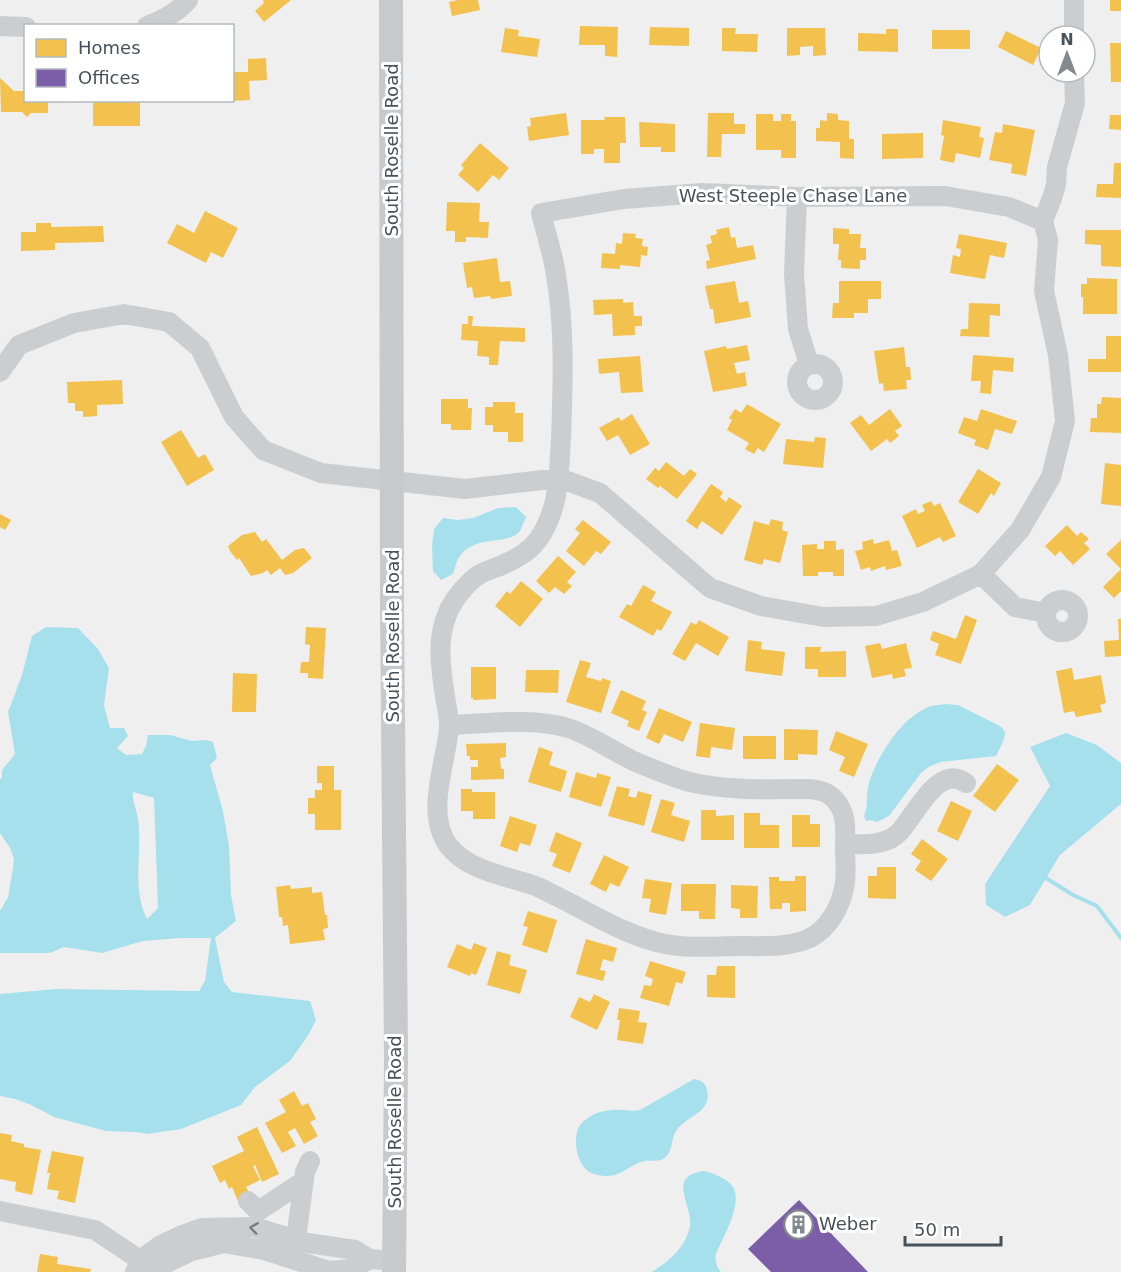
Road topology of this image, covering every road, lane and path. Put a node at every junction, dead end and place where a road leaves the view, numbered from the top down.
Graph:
1 (391, 0) edge
2 (1074, 0) edge
3 (185, 3) edge
4 (152, 24) edge
5 (1074, 24) edge
6 (0, 26) edge
7 (24, 27) edge
8 (1074, 84) edge
9 (796, 197) junction
10 (1043, 221) junction
11 (9, 343) edge
12 (809, 364) dead end
13 (0, 372) edge
14 (559, 478) junction
15 (393, 480) junction
16 (981, 574) junction
17 (1046, 613) dead end
18 (449, 725) junction
19 (966, 783) dead end
20 (845, 844) junction
21 (267, 1194) dead end
22 (0, 1211) edge
23 (302, 1241) junction
24 (370, 1259) junction
25 (138, 1266) edge
26 (394, 1267) edge
27 (308, 1268) edge

1 - 15 main road, South Roselle Road
2 - 5 street
3 - 4 street
6 - 7 street
8 - 10 street
9 - 10 street, West Steeple Chase Lane
9 - 12 street
9 - 14 street, West Steeple Chase Lane
10 - 16 street
11 - 13 street
11 - 15 street
14 - 15 street
14 - 16 street
14 - 18 street
15 - 26 main road, South Roselle Road
16 - 17 street
18 - 20 street
18 - 20 street
19 - 20 street
21 - 23 street
22 - 25 street
23 - 24 street
23 -> 25 street
23 - 27 street
24 - 26 street
24 - 27 street
25 - 27 street

